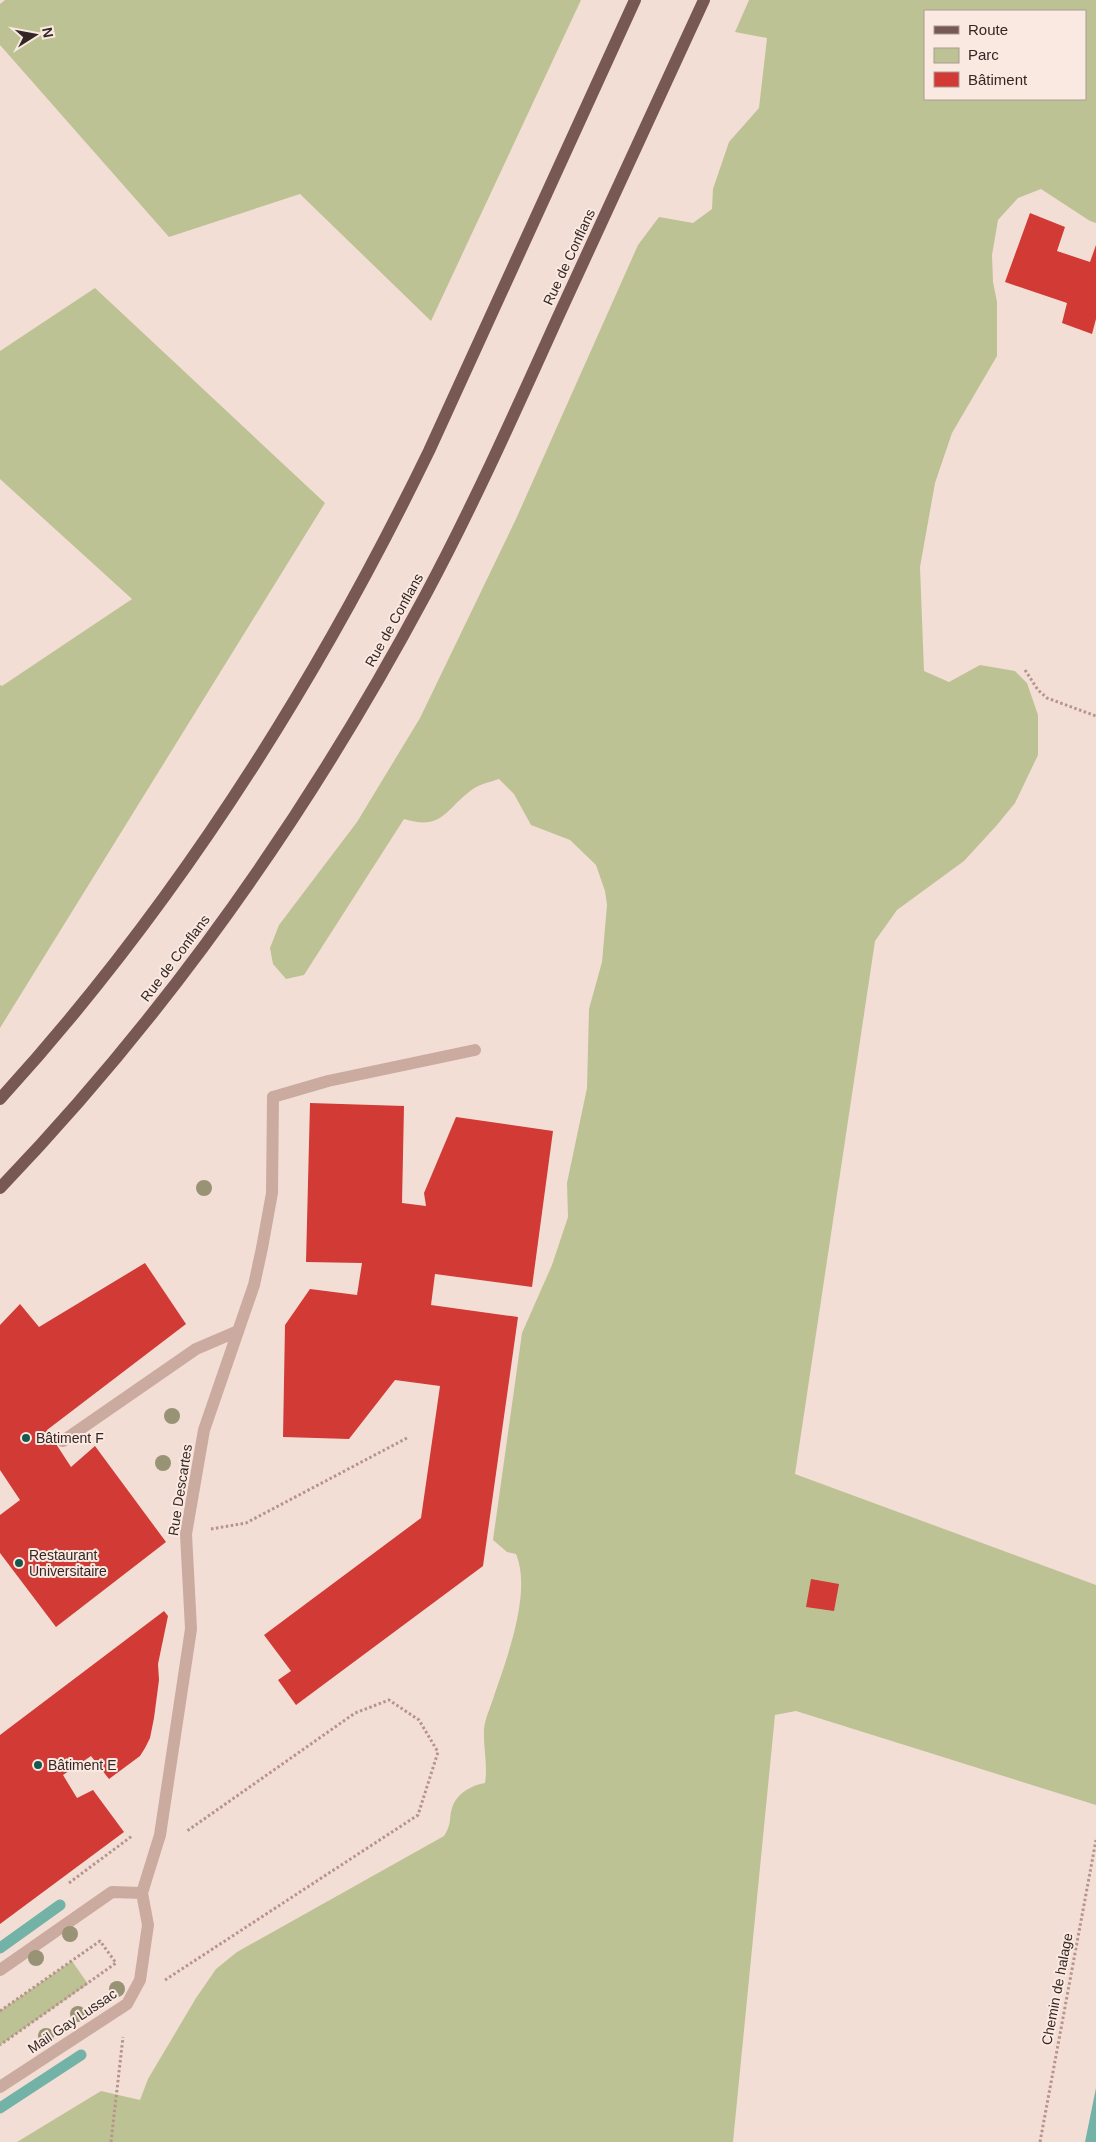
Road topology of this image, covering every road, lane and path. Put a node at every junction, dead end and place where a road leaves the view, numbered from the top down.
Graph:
1 (635, 0) edge
2 (704, 0) edge
3 (1025, 670) dead end
4 (1096, 716) edge
5 (475, 1050) dead end
6 (0, 1098) edge
7 (0, 1188) edge
8 (238, 1331) junction
9 (407, 1438) dead end
10 (63, 1441) dead end
11 (186, 1534) junction
12 (138, 1832) dead end
13 (186, 1832) dead end
14 (1096, 1840) edge
15 (69, 1883) dead end
16 (142, 1893) junction
17 (0, 1970) edge
18 (157, 1986) dead end
19 (0, 2011) edge
20 (122, 2038) dead end
21 (0, 2045) edge
22 (0, 2087) edge
23 (111, 2142) edge
24 (1040, 2142) edge

1 - 6 main road
2 - 7 main road, Rue de Conflans
3 - 4 path
5 - 8 street, Rue Descartes
8 - 10 street
8 - 11 street, Rue Descartes
9 - 11 path
11 - 16 street, Rue Descartes
12 - 15 path
13 - 18 path
14 - 24 path, Chemin de halage
16 - 17 street
16 - 22 street, Mail Gay Lussac
19 - 21 path
20 - 23 path

